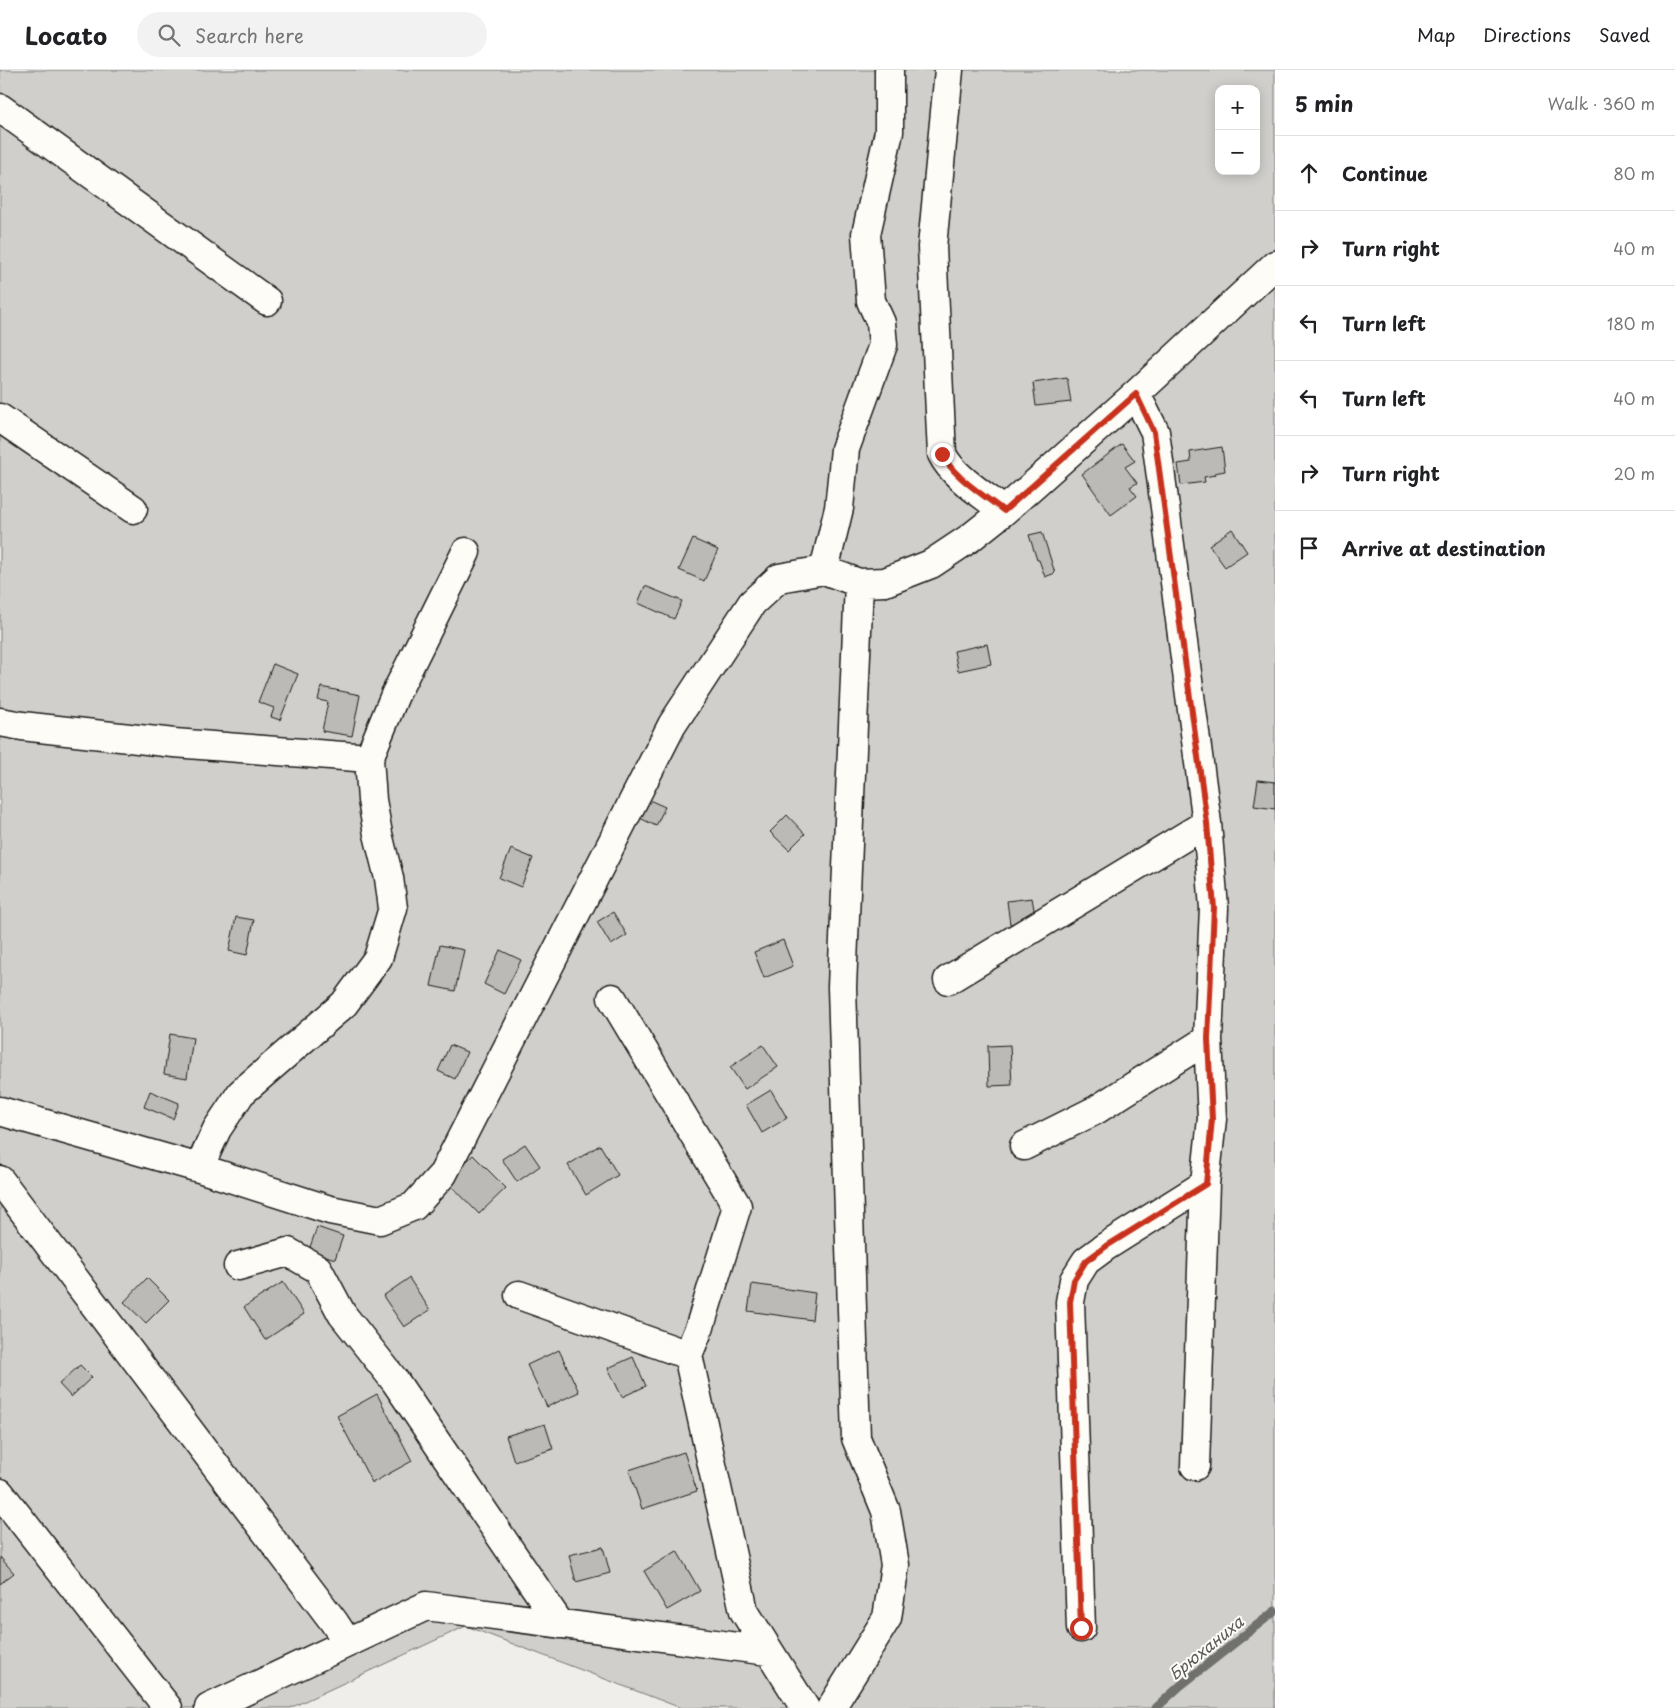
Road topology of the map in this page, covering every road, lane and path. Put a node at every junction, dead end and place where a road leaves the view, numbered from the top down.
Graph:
1 (889, 70) edge
2 (949, 70) edge
3 (0, 108) edge
4 (1275, 265) edge
5 (267, 301) dead end
6 (1136, 394) junction
7 (0, 418) edge
8 (133, 509) dead end
9 (1004, 511) junction
10 (466, 552) dead end
11 (824, 570) junction
12 (859, 583) junction
13 (0, 722) edge
14 (369, 758) junction
15 (1207, 823) junction
16 (948, 980) dead end
17 (612, 998) dead end
18 (1208, 1039) junction
19 (0, 1111) edge
20 (1024, 1146) dead end
21 (200, 1168) junction
22 (0, 1180) edge
23 (1206, 1184) junction
24 (238, 1266) dead end
25 (519, 1295) dead end
26 (688, 1355) junction
27 (1195, 1466) dead end
28 (0, 1493) edge
29 (560, 1624) junction
30 (1081, 1628) dead end
31 (347, 1642) junction
32 (768, 1651) junction
33 (168, 1708) edge
34 (208, 1708) edge
35 (805, 1708) edge
36 (831, 1708) edge

1 - 11 street
2 - 9 street
3 - 5 street
4 - 6 street
6 - 9 street
6 - 15 street
7 - 8 street
9 - 12 street
10 - 14 street
11 - 12 street
11 - 21 street
12 - 36 street
13 - 14 street
14 - 21 street
15 - 16 street
15 - 18 street
17 - 26 street
18 - 20 street
18 - 23 street
19 - 21 street
22 - 31 street
23 - 27 street
23 - 30 street
24 - 29 street
25 - 26 street
26 - 32 street
28 - 33 street
29 - 31 street
29 - 32 street
31 - 34 street
32 - 35 street

